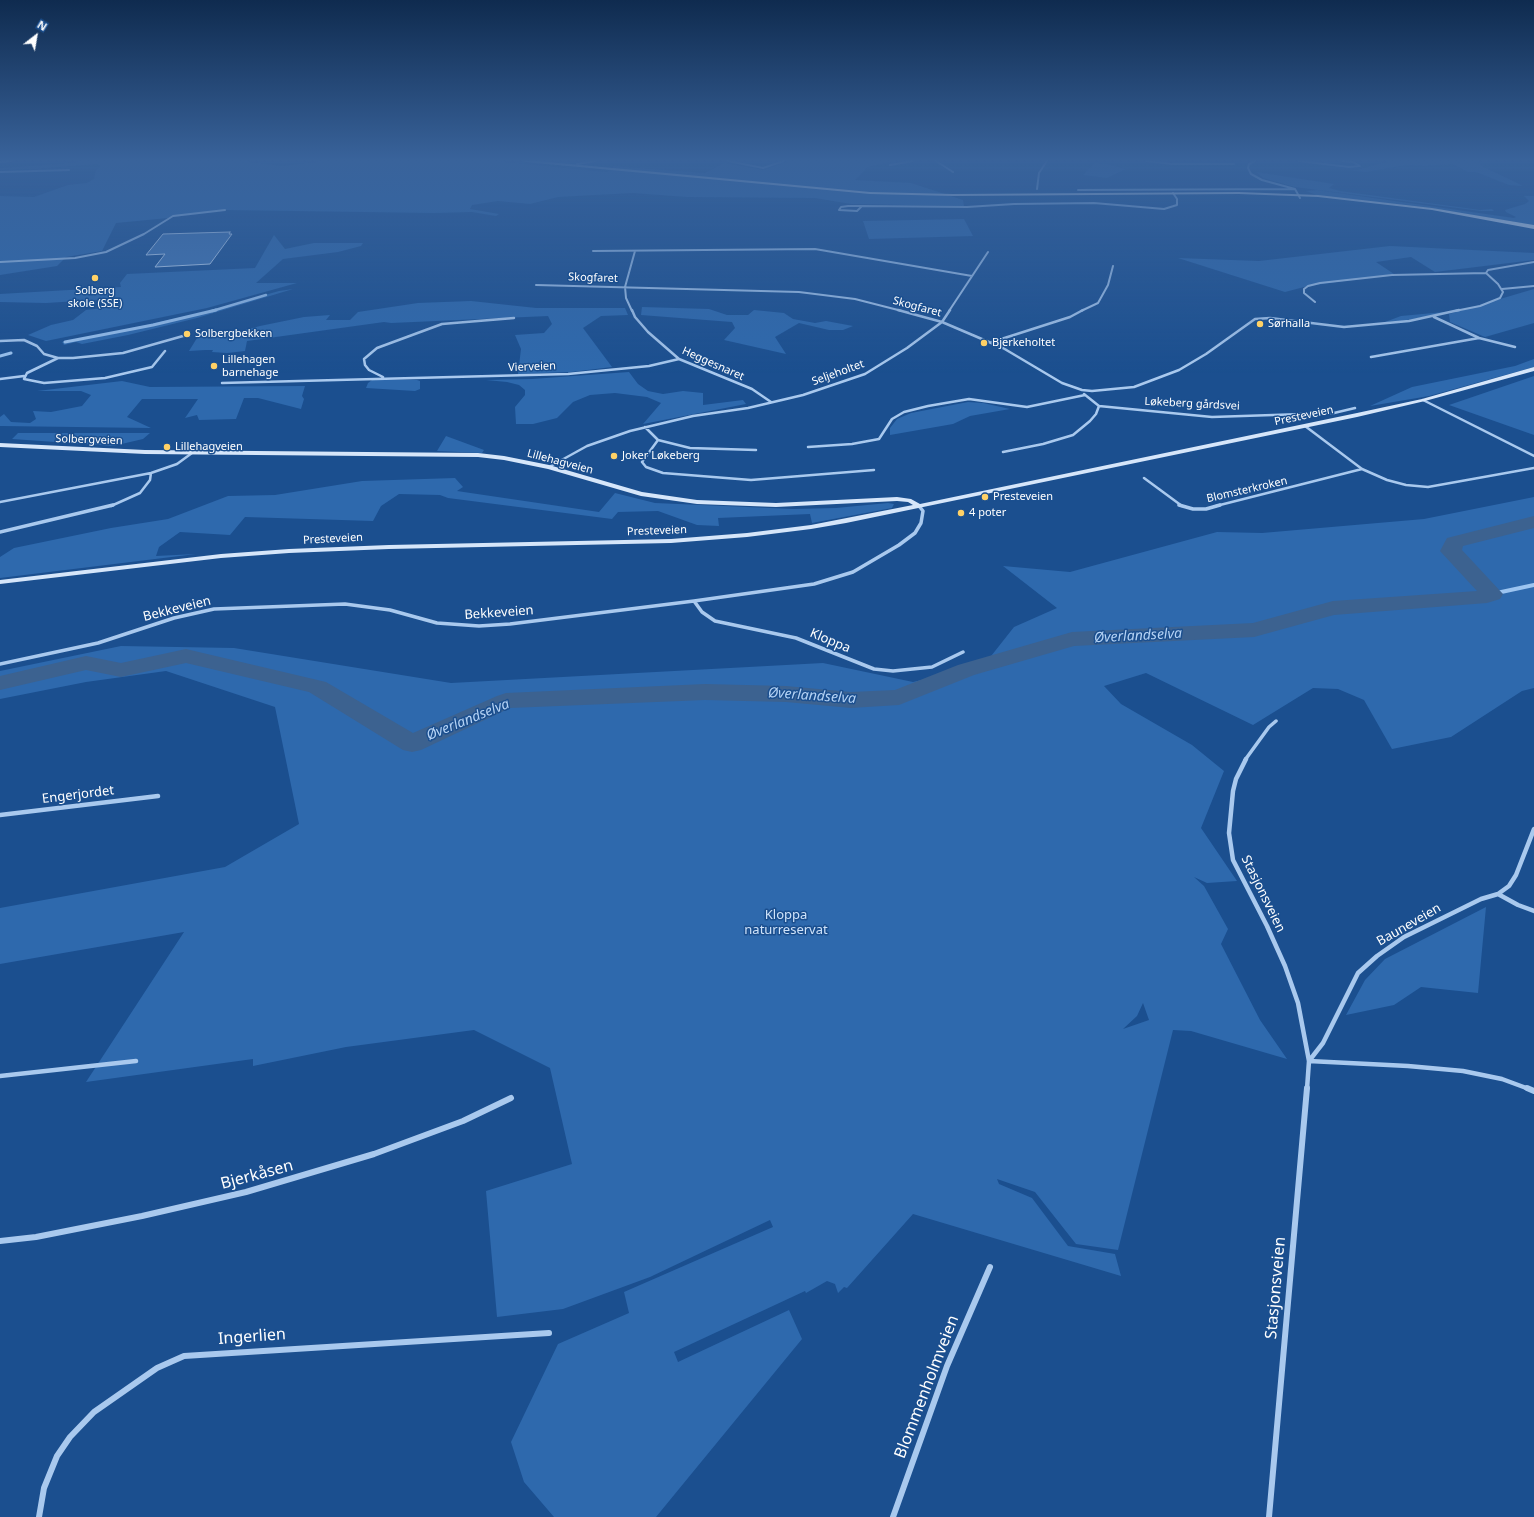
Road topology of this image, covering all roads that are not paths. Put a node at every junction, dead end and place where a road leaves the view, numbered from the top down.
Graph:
1 (147, 232) edge
2 (635, 250) junction
3 (593, 251) dead end
4 (988, 252) dead end
5 (0, 262) edge
6 (1534, 262) edge
7 (1113, 266) dead end
8 (1486, 273) junction
9 (972, 276) junction
10 (536, 285) dead end
11 (1534, 286) edge
12 (624, 287) junction
13 (1502, 289) junction
14 (1315, 302) dead end
15 (1434, 317) junction
16 (514, 318) dead end
17 (942, 322) junction
18 (183, 336) dead end
19 (1479, 338) junction
20 (0, 341) edge
21 (992, 342) junction
22 (1515, 347) dead end
23 (165, 351) dead end
24 (1371, 357) dead end
25 (58, 358) junction
26 (679, 359) junction
27 (1534, 369) edge
28 (24, 376) junction
29 (384, 378) junction
30 (0, 379) edge
31 (222, 383) dead end
32 (1082, 390) junction
33 (1085, 395) junction
34 (1422, 400) junction
35 (771, 402) junction
36 (1099, 406) junction
37 (1355, 408) dead end
38 (1304, 426) junction
39 (645, 427) junction
40 (658, 440) junction
41 (0, 445) edge
42 (808, 447) dead end
43 (756, 450) dead end
44 (1004, 452) dead end
45 (178, 453) joint
46 (192, 453) junction
47 (1534, 456) edge
48 (549, 467) junction
49 (1534, 468) edge
50 (1362, 469) junction
51 (874, 470) dead end
52 (151, 473) junction
53 (1144, 478) dead end
54 (0, 502) edge
55 (918, 506) junction
56 (0, 532) edge
57 (0, 582) edge
58 (694, 601) junction
59 (963, 652) dead end
60 (0, 664) edge
61 (1276, 721) dead end
62 (158, 796) dead end
63 (0, 814) edge
64 (1534, 828) edge
65 (1498, 894) junction
66 (1534, 911) edge
67 (136, 1061) dead end
68 (1309, 1062) junction
69 (0, 1076) edge
70 (1534, 1091) edge
71 (511, 1098) dead end
72 (0, 1241) edge
73 (990, 1268) dead end
74 (549, 1333) dead end
75 (39, 1517) edge
76 (893, 1517) edge
77 (1269, 1517) edge

1 - 5 street
2 - 3 street
2 - 9 street
2 - 12 street
4 - 9 street, Seljeholtet
6 - 8 street
7 - 21 street
8 - 13 street
8 - 14 street
9 - 17 street, Seljeholtet
10 - 12 street, Skogfaret
11 - 13 street
12 - 17 street, Skogfaret
12 - 26 street, Heggesnaret
13 - 15 street
15 - 19 street
15 - 32 street, Skogfaret
16 - 29 street
17 - 21 street, Skogfaret
17 - 35 street, Seljeholtet
18 - 25 street
19 - 22 street
19 - 24 street
20 - 25 street
21 - 32 street, Skogfaret
23 - 28 street
25 - 28 street
26 - 29 street, Vierveien
26 - 35 street, Heggesnaret
27 - 34 main road, Presteveien
28 - 30 street
29 - 31 street, Vierveien
32 - 33 street
33 - 36 street
33 - 42 street
34 - 38 main road, Presteveien
34 - 47 street
35 - 39 street, Seljeholtet
36 - 37 street, Løkeberg gårdsvei
36 - 44 street
38 - 50 street
38 - 55 main road, Presteveien
39 - 40 street
39 - 48 street, Seljeholtet
40 - 43 street
40 - 51 street
41 - 45 main road, Solbergveien
45 - 46 main road, Lillehagveien
46 - 48 main road, Lillehagveien
46 - 52 street
48 - 55 main road, Lillehagveien
49 - 50 street
50 - 53 street, Blomsterkroken
52 - 54 street
52 - 56 street
55 - 57 main road, Presteveien
55 - 58 street, Bekkeveien
58 - 59 street, Kloppa
58 - 60 street, Bekkeveien
61 - 68 street, Stasjonsveien
62 - 63 street, Engerjordet
64 - 65 street, Bauneveien
65 - 66 street
65 - 68 street, Bauneveien
67 - 69 street
68 - 70 street
68 - 77 street, Stasjonsveien
71 - 72 street, Bjerkåsen
73 - 76 street, Blommenholmveien
74 - 75 street, Ingerlien

